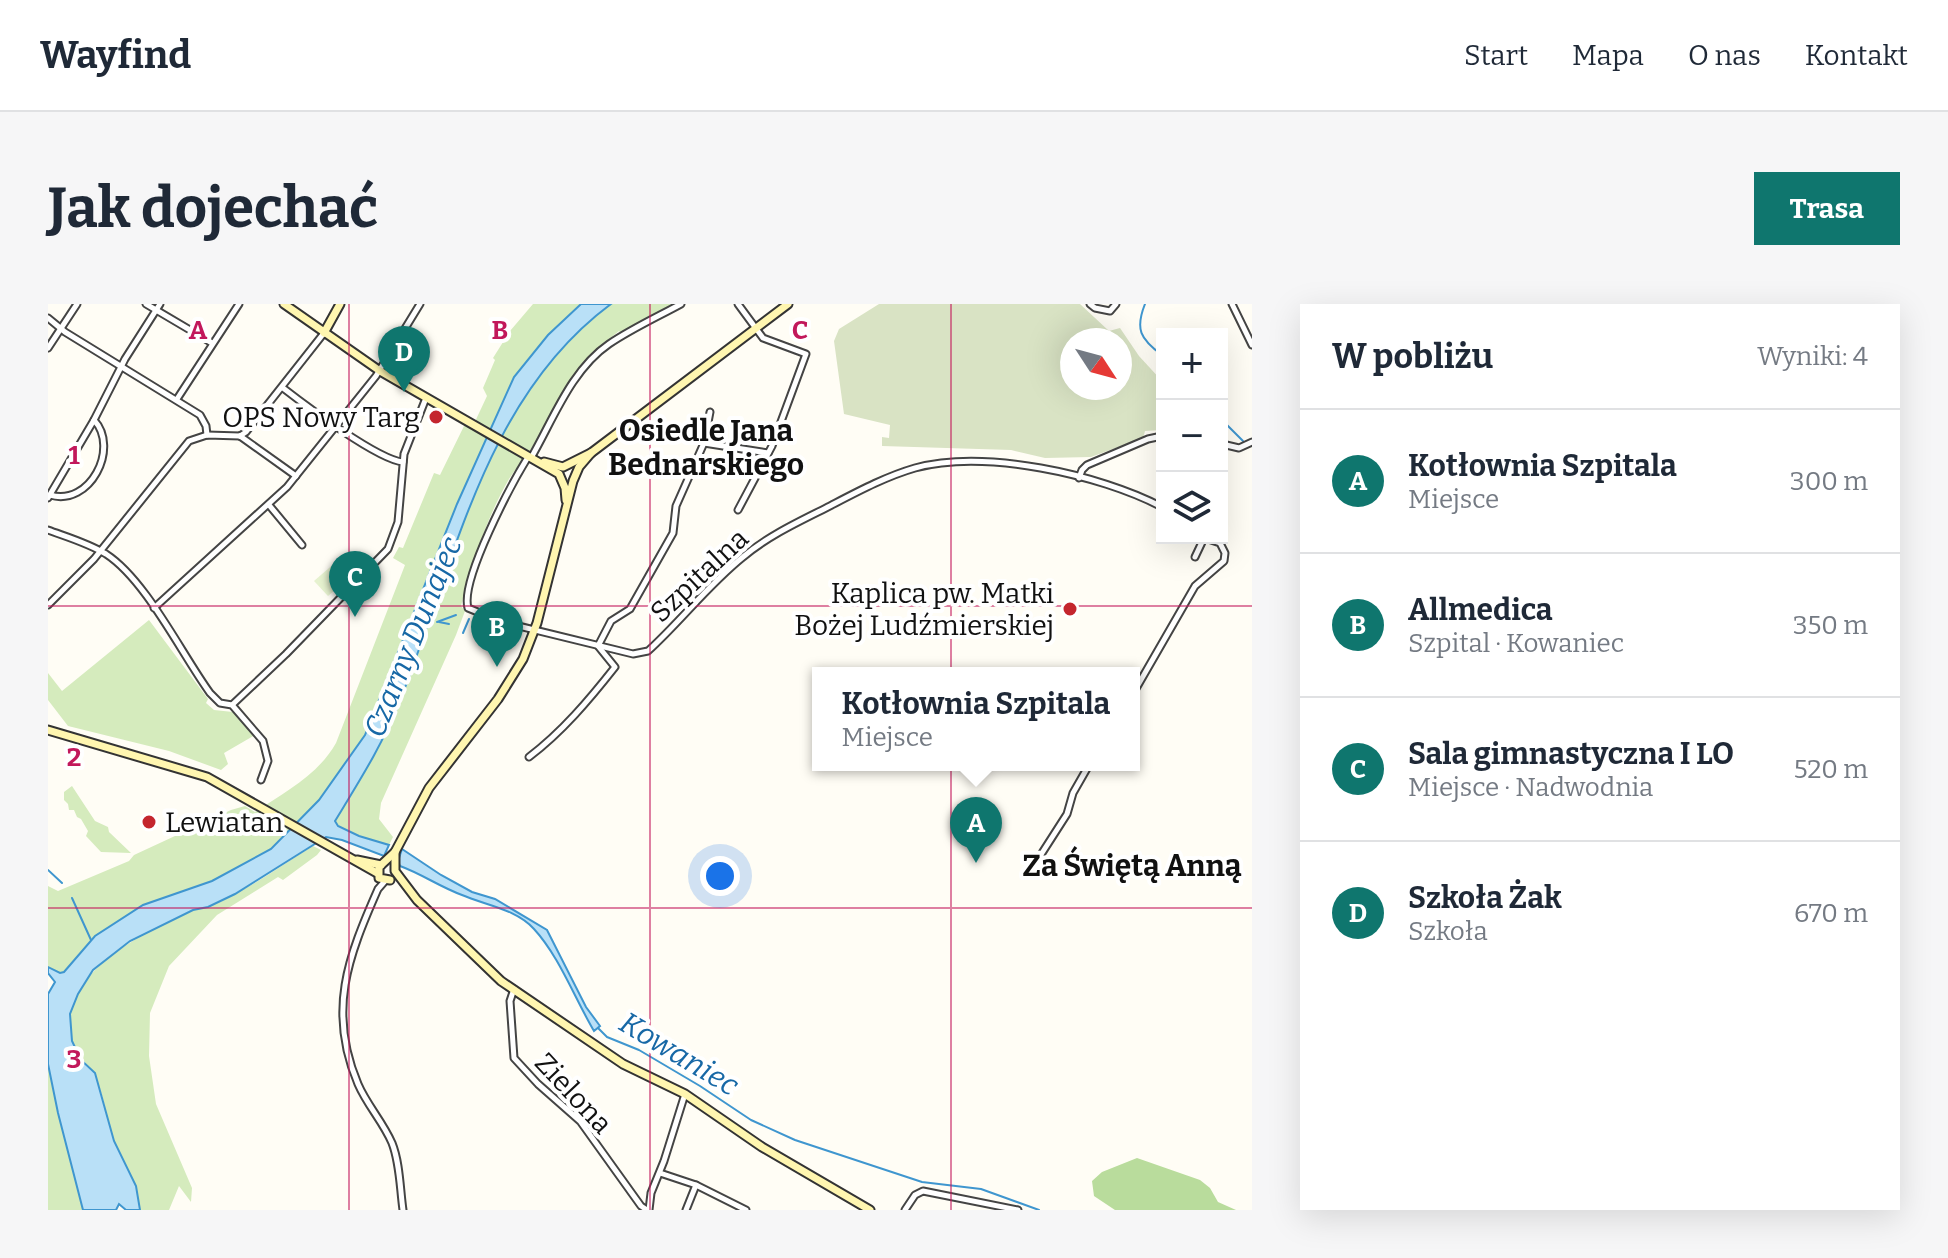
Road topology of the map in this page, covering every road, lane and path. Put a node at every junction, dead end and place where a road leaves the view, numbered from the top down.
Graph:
1 (77, 304) edge
2 (146, 304) edge
3 (239, 304) edge
4 (284, 304) edge
5 (340, 304) edge
6 (420, 304) edge
7 (681, 304) edge
8 (738, 304) edge
9 (788, 304) edge
10 (1090, 304) edge
11 (1116, 304) edge
12 (1232, 304) edge
13 (158, 307) edge
14 (331, 316) junction
15 (48, 318) edge
16 (306, 320) junction
17 (61, 328) junction
18 (754, 330) junction
19 (324, 333) junction
20 (212, 343) junction
21 (1252, 345) edge
22 (48, 348) edge
23 (121, 366) junction
24 (380, 371) junction
25 (283, 388) junction
26 (426, 398) junction
27 (177, 399) junction
28 (710, 412) dead end
29 (94, 420) junction
30 (337, 425) junction
31 (207, 435) junction
32 (240, 436) junction
33 (1156, 437) edge
34 (1252, 442) edge
35 (704, 443) junction
36 (1228, 445) edge
37 (591, 453) junction
38 (768, 453) junction
39 (530, 458) junction
40 (403, 462) junction
41 (564, 472) junction
42 (576, 472) junction
43 (296, 476) junction
44 (1079, 478) junction
45 (573, 481) junction
46 (49, 497) edge
47 (1156, 504) edge
48 (269, 505) junction
49 (566, 510) junction
50 (738, 510) dead end
51 (48, 530) edge
52 (1202, 544) edge
53 (1220, 544) edge
54 (302, 545) dead end
55 (100, 551) junction
56 (1195, 557) dead end
57 (48, 605) edge
58 (154, 608) junction
59 (535, 630) junction
60 (598, 646) junction
61 (1140, 682) edge
62 (232, 705) junction
63 (48, 730) edge
64 (529, 757) dead end
65 (1086, 771) edge
66 (261, 780) dead end
67 (397, 848) junction
68 (1042, 853) dead end
69 (394, 869) junction
70 (383, 873) junction
71 (410, 891) junction
72 (514, 989) junction
73 (685, 1094) junction
74 (660, 1173) junction
75 (696, 1185) junction
76 (403, 1210) edge
77 (648, 1210) edge
78 (686, 1210) edge
79 (746, 1210) edge
80 (870, 1210) edge
81 (905, 1210) edge
82 (1018, 1210) edge

1 - 17 street
2 - 13 street
3 - 20 street
4 - 16 street
5 - 14 street
6 - 24 street
7 - 39 street
8 - 18 street
9 - 18 street
10 - 11 street
12 - 21 street
13 - 20 street
13 - 23 street
14 - 16 street
14 - 19 street
15 - 17 street
16 - 19 street
17 - 22 street
17 - 23 street
18 - 37 street
18 - 38 street
19 - 24 street
19 - 25 street
20 - 27 street
23 - 27 street
23 - 29 street
24 - 26 street
24 - 30 street
25 - 30 street
25 - 32 street
26 - 39 street
26 - 40 street
27 - 31 street
28 - 35 street
29 - 46 street
29 - 46 street
30 - 40 street
30 - 43 street
31 - 32 street
31 - 55 street
32 - 43 street
33 - 44 street
34 - 36 street
35 - 38 street
35 - 60 street
37 - 41 street
37 - 42 street
38 - 50 street
39 - 41 street
39 - 59 street, Szpitalna
40 - 62 street
41 - 42 street
41 - 45 street
41 - 49 street
42 - 45 street
43 - 48 street
44 - 47 street, Szpitalna
44 - 60 street, Szpitalna
45 - 49 street
48 - 54 street
48 - 58 street
49 - 59 street
51 - 55 street
52 - 56 street
53 - 61 street
55 - 57 street
55 - 58 street
58 - 62 street
59 - 60 street, Szpitalna
59 - 67 street
60 - 64 street
62 - 66 street
63 - 70 street
65 - 68 street
67 - 69 street
67 - 70 street
69 - 70 street
69 - 70 street
69 - 71 street
70 - 71 street
70 - 76 street
71 - 72 street
72 - 73 street
72 - 77 street, Zielona
73 - 74 street, Zielona
73 - 80 street
74 - 75 street
74 - 77 street, Zielona
75 - 78 street
75 - 79 street
81 - 82 street

